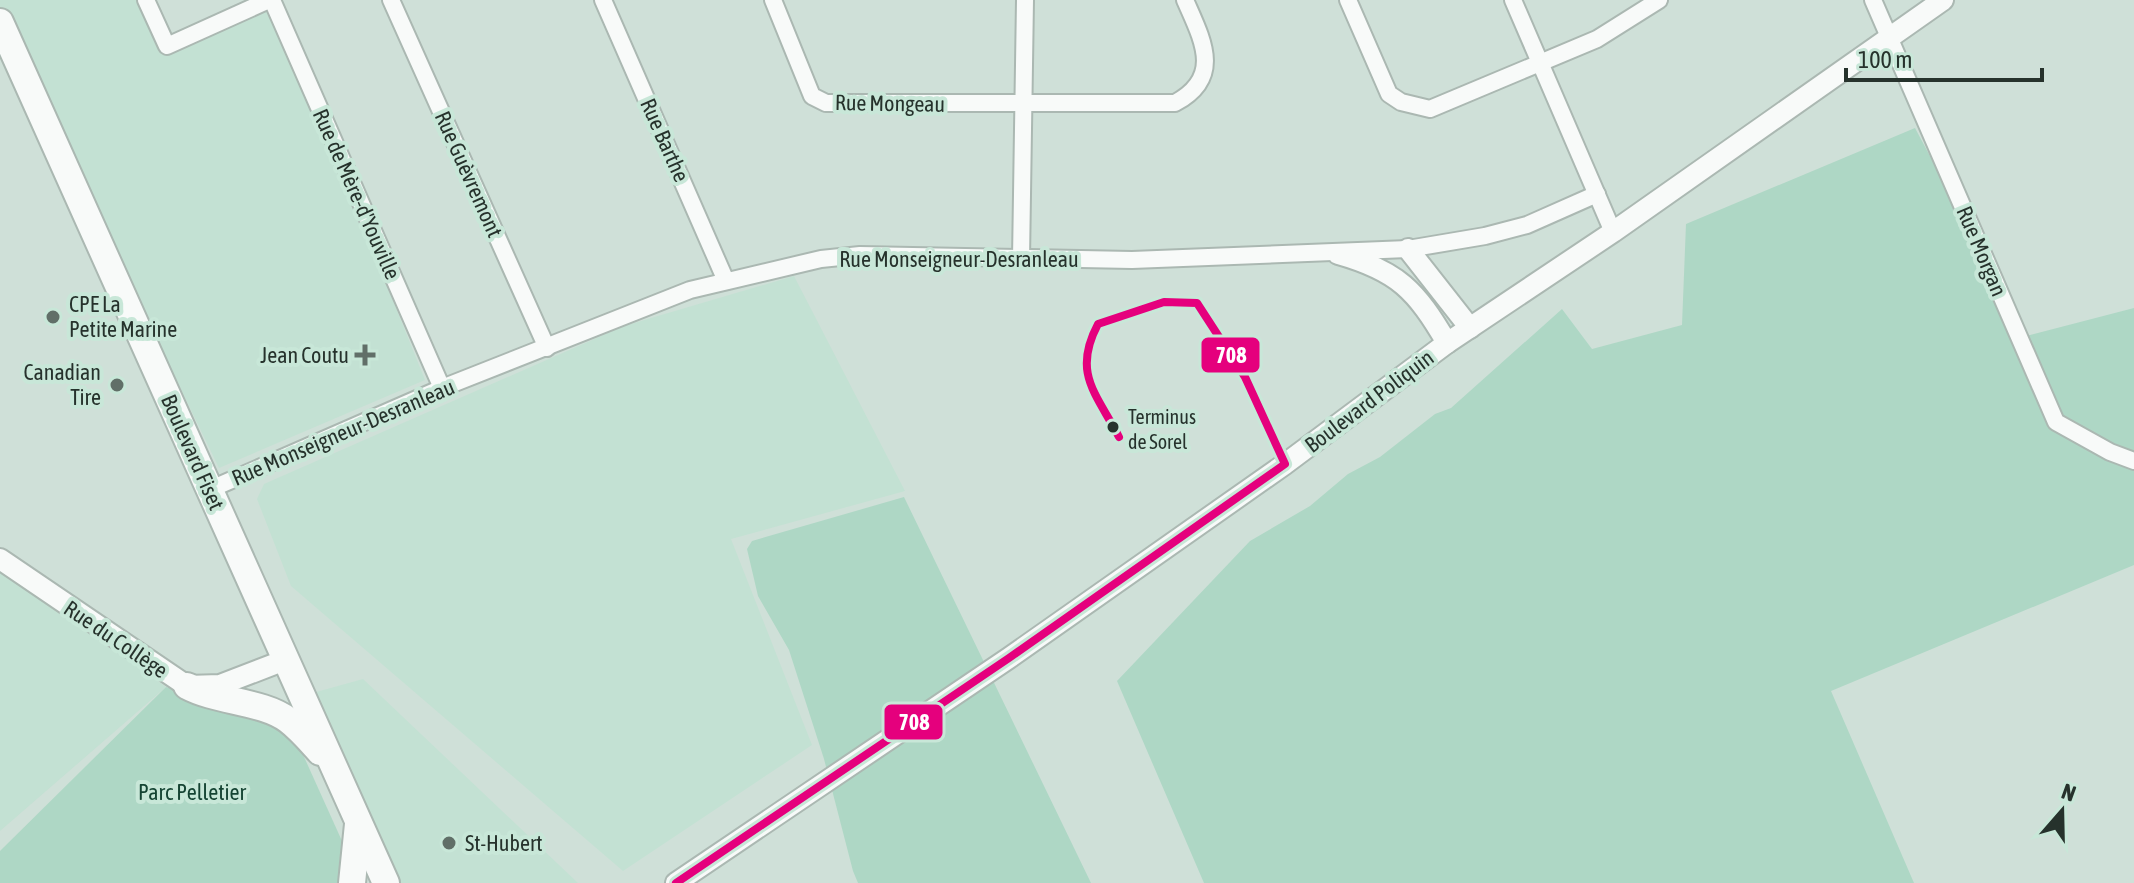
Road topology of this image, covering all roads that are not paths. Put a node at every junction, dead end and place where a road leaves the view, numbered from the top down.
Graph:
1 (146, 0) edge
2 (270, 0) edge
3 (391, 0) edge
4 (603, 0) edge
5 (773, 0) edge
6 (1025, 0) edge
7 (1185, 0) edge
8 (1348, 0) edge
9 (1513, 0) edge
10 (1659, 0) edge
11 (1873, 0) edge
12 (1943, 0) edge
13 (1, 25) edge
14 (1888, 35) junction
15 (1541, 64) junction
16 (1025, 104) junction
17 (1597, 194) junction
18 (1613, 232) junction
19 (1408, 249) junction
20 (1338, 254) junction
21 (1021, 259) junction
22 (726, 281) junction
23 (1415, 292) junction
24 (1470, 328) junction
25 (1447, 343) junction
26 (547, 348) junction
27 (442, 388) junction
28 (2134, 461) edge
29 (211, 489) junction
30 (0, 559) edge
31 (285, 660) junction
32 (187, 686) junction
33 (333, 765) junction
34 (358, 820) junction
35 (352, 883) edge
36 (386, 883) edge
37 (676, 883) edge

1 - 2 street
2 - 27 street, Rue de Mère-d'Youville
3 - 26 street, Rue Guèvremont
4 - 22 street, Rue Barthe
5 - 16 street, Rue Mongeau
6 - 16 street
7 - 16 street, Rue Mongeau
8 - 15 street
9 - 15 street
10 - 15 street
11 - 14 street, Rue Morgan
12 - 14 street, Boulevard Poliquin
13 - 29 main road, Boulevard Fiset
14 - 18 street, Boulevard Poliquin
14 - 28 street, Rue Morgan
15 - 17 street
16 - 21 street
17 - 18 street
17 - 19 street, Rue Monseigneur-Desranleau
18 - 24 street, Boulevard Poliquin
19 - 20 street, Rue Monseigneur-Desranleau
19 - 23 street
19 - 24 street
20 - 21 street, Rue Monseigneur-Desranleau
20 - 23 street
21 - 22 street, Rue Monseigneur-Desranleau
22 - 26 street, Rue Monseigneur-Desranleau
23 - 25 street
24 - 25 street, Boulevard Poliquin
25 - 37 street, Boulevard Poliquin
26 - 27 street, Rue Monseigneur-Desranleau
27 - 29 street, Rue Monseigneur-Desranleau
29 - 31 main road, Boulevard Fiset
30 - 32 street, Rue du Collège
31 - 32 street, Rue du Collège
31 - 33 main road, Boulevard Fiset
32 - 33 main road
33 - 34 main road, Boulevard Fiset
34 - 35 main road
34 - 36 main road, Boulevard Fiset

